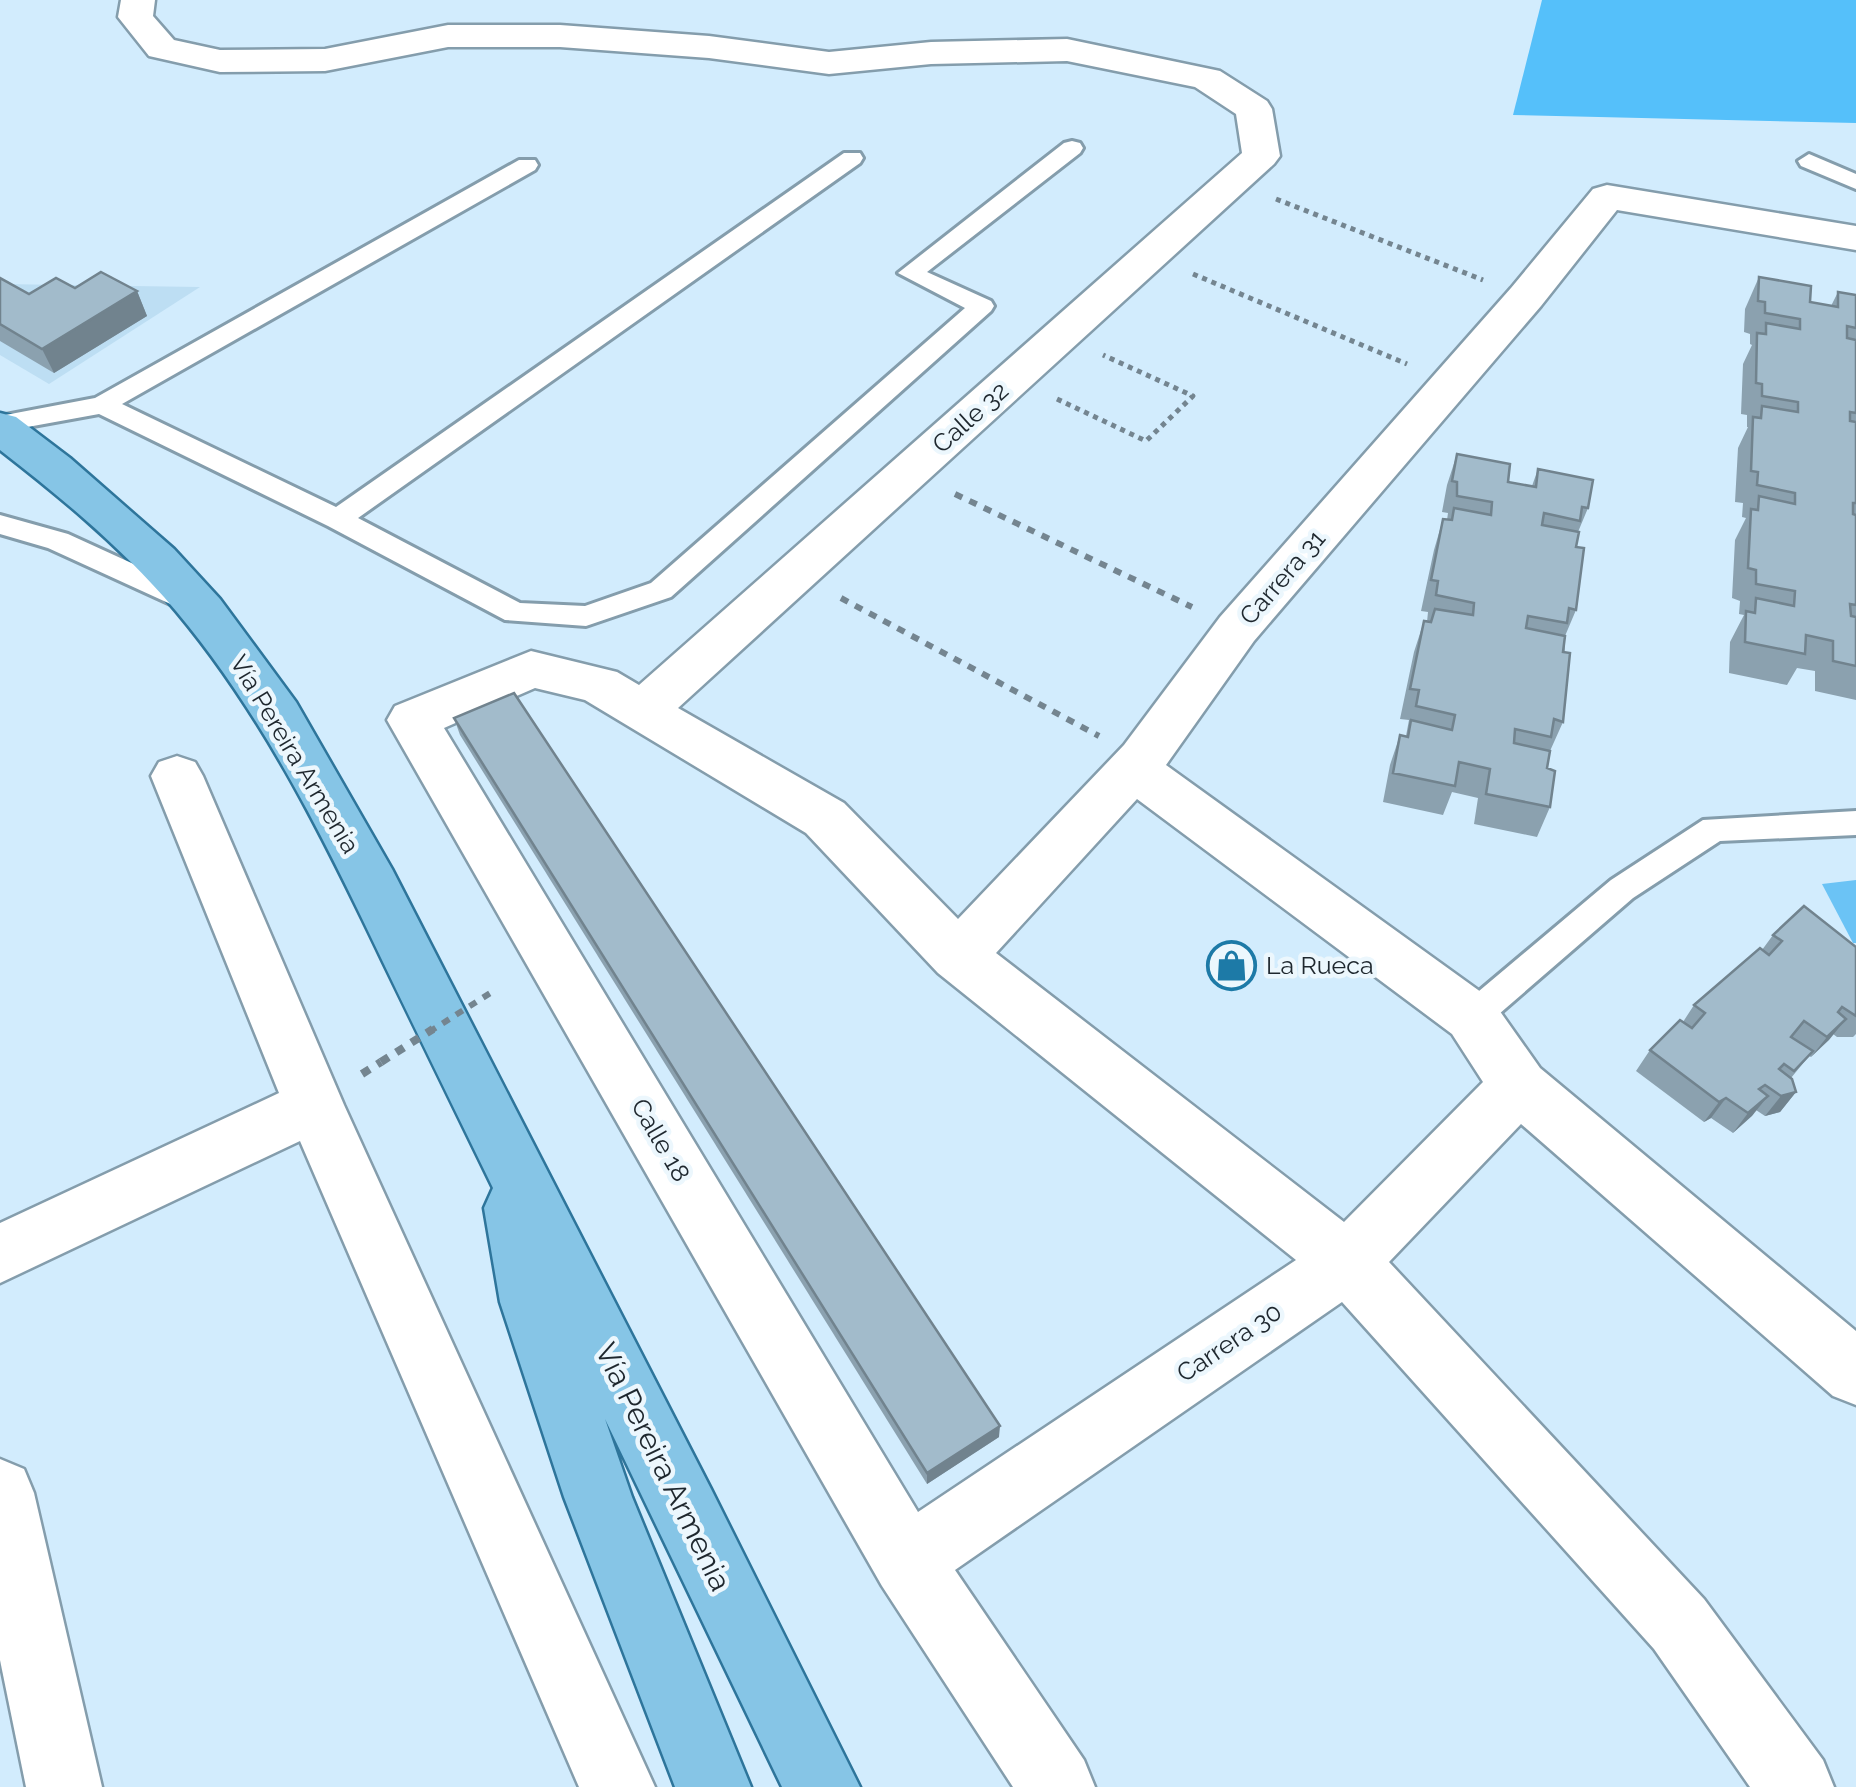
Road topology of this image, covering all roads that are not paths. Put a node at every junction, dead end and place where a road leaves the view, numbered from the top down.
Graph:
1 (138, 0) edge
2 (1072, 148) dead end
3 (852, 158) dead end
4 (1809, 161) dead end
5 (526, 165) dead end
6 (1856, 182) edge
7 (1856, 238) edge
8 (102, 405) junction
9 (0, 426) edge
10 (338, 518) junction
11 (0, 524) edge
12 (200, 606) junction
13 (643, 710) junction
14 (1138, 764) junction
15 (176, 776) dead end
16 (1856, 824) edge
17 (958, 956) junction
18 (1472, 1017) junction
19 (1519, 1086) junction
20 (314, 1105) junction
21 (504, 1146) junction
22 (0, 1254) edge
23 (1347, 1262) junction
24 (1856, 1373) edge
25 (0, 1494) edge
26 (907, 1561) junction
27 (64, 1787) edge
28 (617, 1787) edge
29 (712, 1787) edge
30 (822, 1787) edge
31 (1057, 1787) edge
32 (1796, 1787) edge

1 - 13 street, Calle 32
2 - 10 lane
3 - 10 lane
4 - 6 lane
5 - 8 lane
7 - 14 street, Carrera 31
8 - 9 lane
8 - 10 lane
9 - 12 main road, Vía Pereira Armenia
11 - 12 lane
12 - 21 main road, Vía Pereira Armenia
13 - 17 street
13 - 26 street, Calle 18
14 - 17 street, Carrera 31
14 - 18 street
15 - 20 street
16 - 18 lane
17 - 23 street
18 - 19 street
19 - 23 street, Carrera 30
19 - 24 street
20 - 22 street
20 - 28 street
21 - 29 main road, Vía Pereira Armenia
21 - 30 main road, Vía Pereira Armenia
23 - 26 street, Carrera 30
23 - 32 street
25 - 27 street
26 - 31 street, Calle 18

